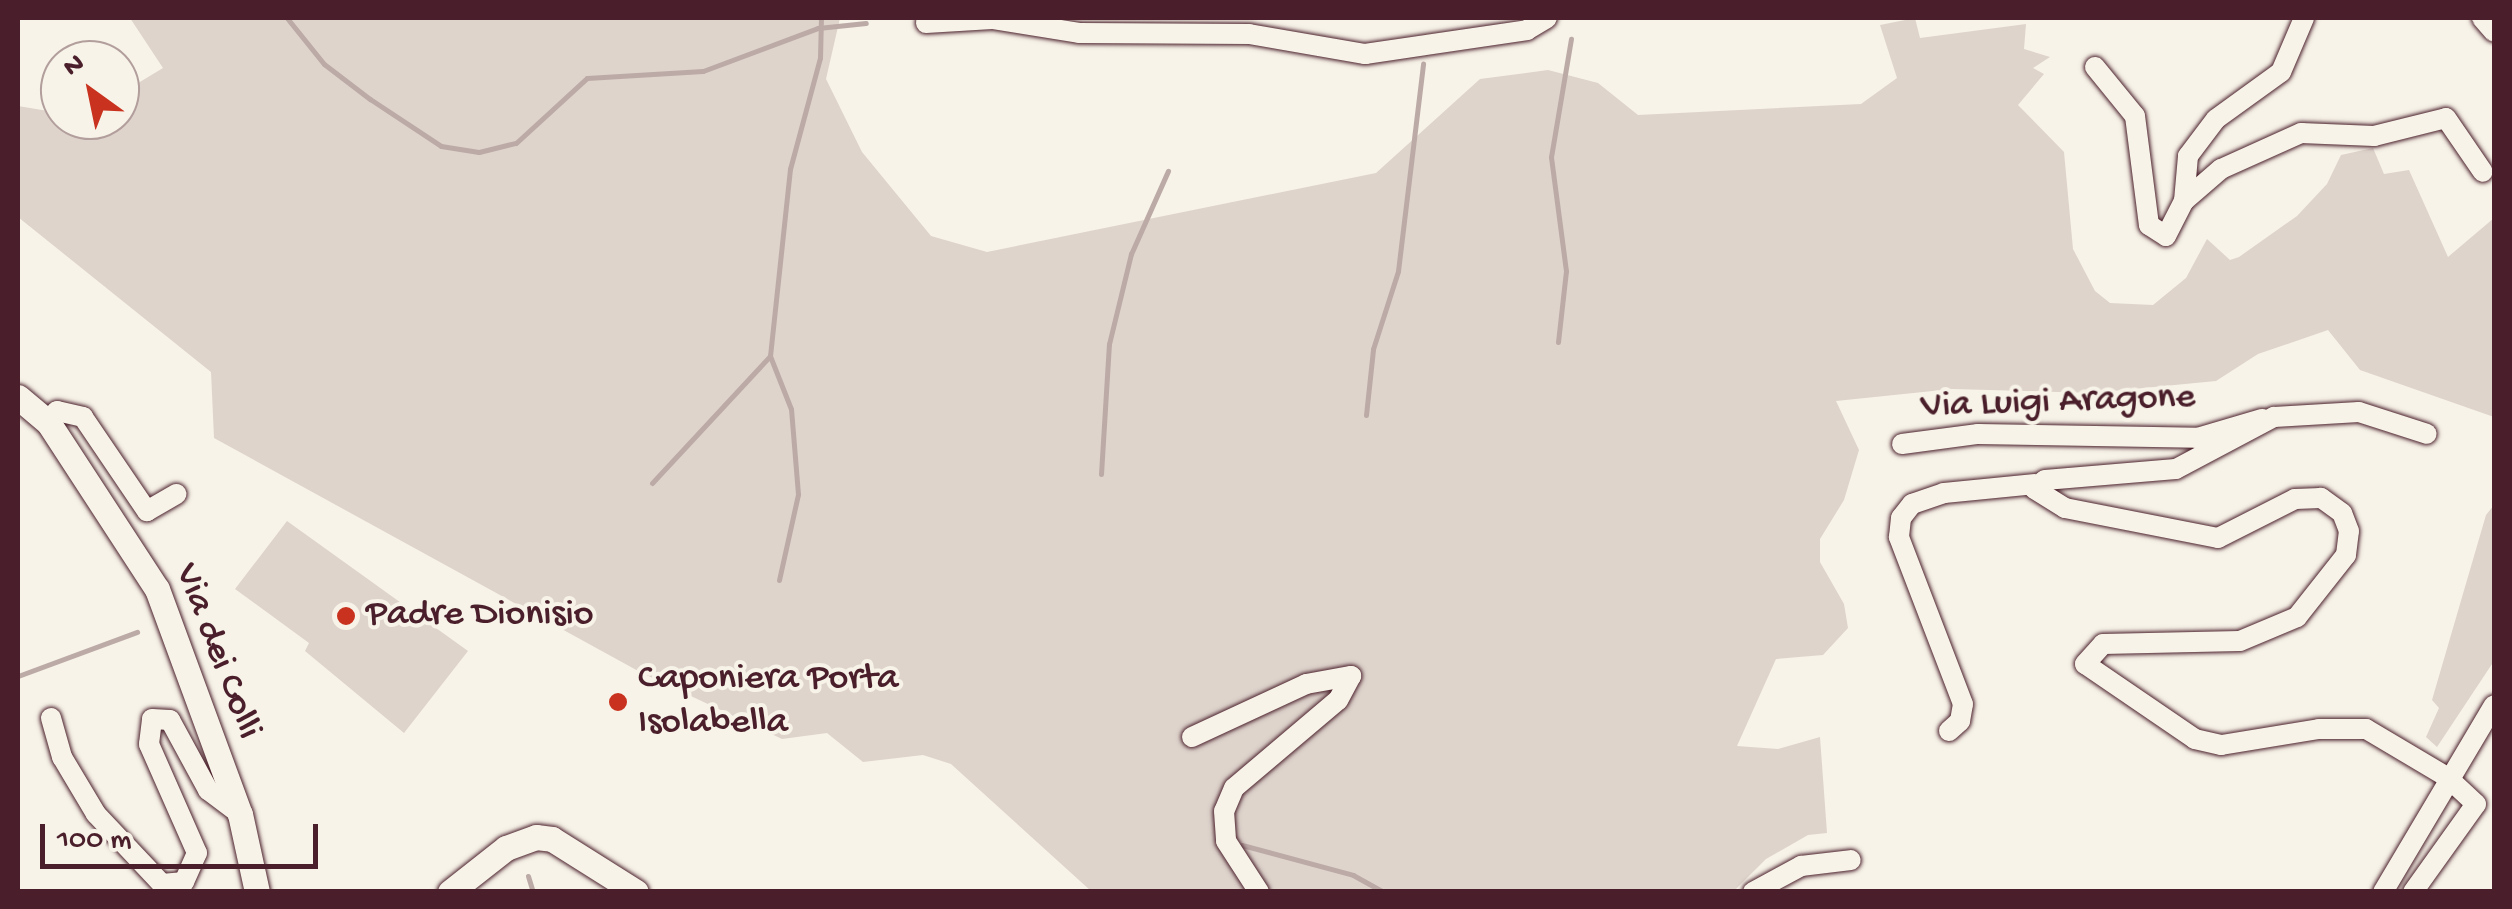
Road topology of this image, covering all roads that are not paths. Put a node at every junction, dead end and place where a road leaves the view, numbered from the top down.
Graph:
1 (1547, 18) edge
2 (2304, 18) edge
3 (2482, 18) edge
4 (926, 23) dead end
5 (1245, 26) edge
6 (2494, 32) edge
7 (2095, 67) dead end
8 (2483, 172) dead end
9 (2184, 201) junction
10 (18, 396) edge
11 (2274, 417) junction
12 (48, 422) junction
13 (2427, 434) dead end
14 (1902, 444) dead end
15 (2036, 484) junction
16 (177, 494) dead end
17 (2494, 705) edge
18 (51, 718) dead end
19 (1949, 731) dead end
20 (1192, 737) dead end
21 (2448, 777) junction
22 (240, 814) junction
23 (1851, 860) dead end
24 (257, 892) edge
25 (450, 892) edge
26 (636, 892) edge
27 (1259, 892) edge
28 (1753, 892) edge
29 (2383, 892) edge
30 (2413, 892) edge

1 - 5 street
2 - 9 street
3 - 6 street
4 - 5 street
7 - 9 street
8 - 9 street
10 - 12 street, Via dei Colli
11 - 13 street, Via Luigi Aragone
11 - 14 street, Via Luigi Aragone
11 - 15 street, Via Luigi Aragone
12 - 16 street
12 - 22 street, Via dei Colli
15 - 19 street, Via Luigi Aragone
15 - 21 street
17 - 21 street
18 - 22 street, Via dei Colli
20 - 27 street
21 - 29 street
21 - 30 street
22 - 24 street, Via dei Colli
23 - 28 street
25 - 26 street

